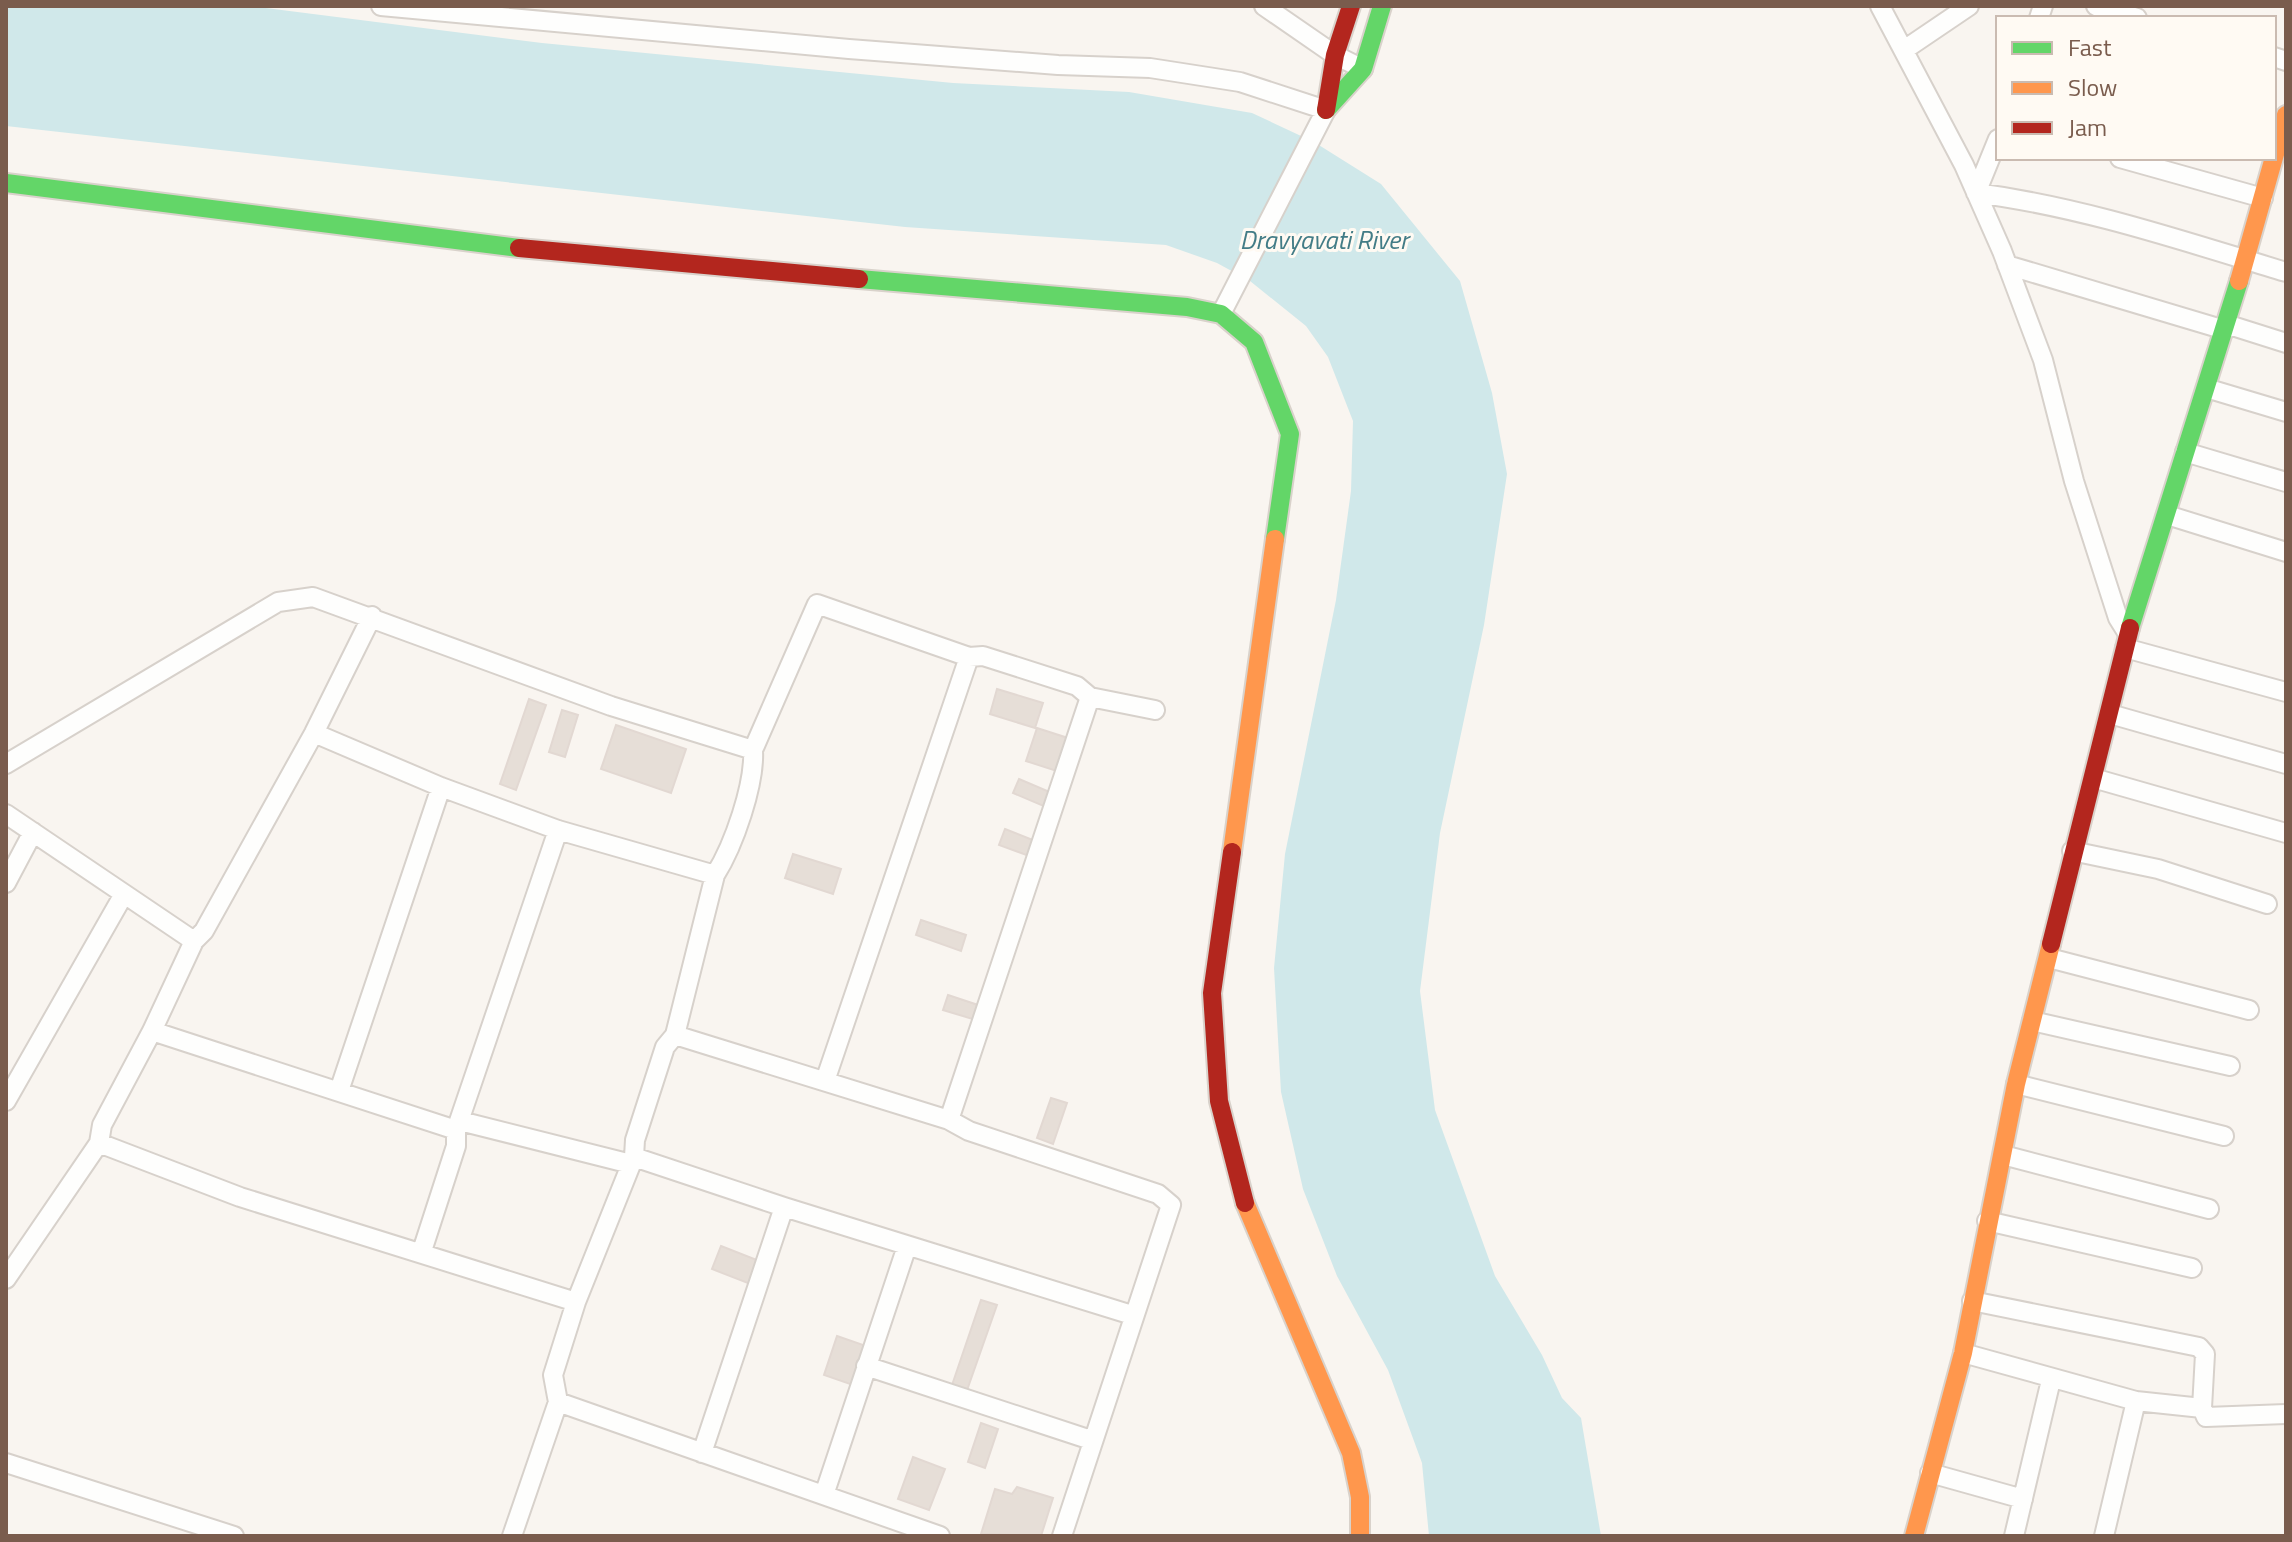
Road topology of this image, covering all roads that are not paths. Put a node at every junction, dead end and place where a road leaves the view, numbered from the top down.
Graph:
1 (381, 6) edge
2 (1264, 6) edge
3 (1351, 6) edge
4 (1382, 6) edge
5 (1880, 6) edge
6 (1969, 6) edge
7 (2096, 6) edge
8 (2130, 16) edge
9 (1904, 50) junction
10 (1335, 55) junction
11 (1363, 69) junction
12 (1326, 110) junction
13 (2286, 115) edge
14 (2280, 133) edge
15 (1996, 144) edge
16 (2127, 160) edge
17 (2273, 160) edge
18 (6, 183) edge
19 (1976, 193) junction
20 (2263, 198) junction
21 (2246, 260) junction
22 (2007, 265) junction
23 (2286, 272) edge
24 (1221, 314) junction
25 (2226, 327) junction
26 (2286, 343) edge
27 (2206, 388) junction
28 (2286, 412) edge
29 (2185, 452) junction
30 (2286, 482) edge
31 (2167, 515) junction
32 (2286, 552) edge
33 (372, 616) junction
34 (2126, 641) junction
35 (969, 657) junction
36 (2286, 692) edge
37 (1090, 697) junction
38 (1155, 710) dead end
39 (2110, 714) junction
40 (314, 733) junction
41 (753, 750) junction
42 (6, 764) edge
43 (2286, 764) edge
44 (2093, 778) junction
45 (441, 787) junction
46 (6, 814) edge
47 (558, 830) junction
48 (33, 832) junction
49 (2286, 833) edge
50 (2072, 851) junction
51 (715, 875) junction
52 (6, 883) edge
53 (124, 894) junction
54 (2267, 904) dead end
55 (194, 941) junction
56 (2049, 958) junction
57 (2249, 1010) dead end
58 (2032, 1021) junction
59 (152, 1031) junction
60 (675, 1035) junction
61 (2230, 1066) dead end
62 (825, 1081) junction
63 (2016, 1084) junction
64 (339, 1091) junction
65 (6, 1101) edge
66 (949, 1120) junction
67 (458, 1126) junction
68 (2224, 1136) dead end
69 (99, 1143) junction
70 (2003, 1155) junction
71 (632, 1160) junction
72 (784, 1207) junction
73 (2209, 1209) dead end
74 (1987, 1221) junction
75 (907, 1246) junction
76 (422, 1251) junction
77 (2192, 1268) dead end
78 (6, 1279) edge
79 (1972, 1301) junction
80 (576, 1302) junction
81 (1132, 1315) junction
82 (1963, 1353) junction
83 (866, 1366) junction
84 (2051, 1380) junction
85 (2136, 1401) junction
86 (558, 1402) junction
87 (2202, 1408) junction
88 (2286, 1414) edge
89 (1091, 1440) junction
90 (702, 1453) junction
91 (6, 1463) edge
92 (1930, 1473) junction
93 (824, 1495) junction
94 (2023, 1499) junction
95 (234, 1536) edge
96 (512, 1536) edge
97 (940, 1536) edge
98 (1062, 1536) edge
99 (1360, 1536) edge
100 (1914, 1536) edge
101 (2014, 1536) edge
102 (2104, 1536) edge

1 - 12 street
2 - 10 street
3 - 10 street
4 - 11 street
5 - 9 street
6 - 9 street
7 - 8 street
9 - 19 street
10 - 11 street
10 - 12 street
11 - 12 street
12 - 24 street
13 - 14 street
15 - 19 street
16 - 20 street
17 - 20 street
18 - 24 street
19 - 21 street
19 - 22 street
20 - 21 street
21 - 23 street
21 - 25 street
22 - 25 street
22 - 34 street
24 - 99 street
25 - 26 street
25 - 27 street
27 - 28 street
27 - 29 street
29 - 30 street
29 - 31 street
31 - 32 street
31 - 34 street
33 - 40 street
33 - 41 street
33 - 42 street
34 - 36 street
34 - 39 street
35 - 37 street
35 - 41 street
35 - 62 street
37 - 38 street
37 - 66 street
39 - 43 street
39 - 44 street
40 - 45 street
40 - 55 street
41 - 51 street
44 - 49 street
44 - 50 street
45 - 47 street
45 - 64 street
46 - 48 street
47 - 51 street
47 - 67 street
48 - 52 street
48 - 53 street
50 - 54 street
50 - 56 street
51 - 60 street
53 - 55 street
53 - 65 street
55 - 59 street
56 - 57 street
56 - 58 street
58 - 61 street
58 - 63 street
59 - 64 street
59 - 69 street
60 - 62 street
60 - 71 street
62 - 66 street
63 - 68 street
63 - 70 street
64 - 67 street
66 - 81 street
67 - 71 street
67 - 76 street
69 - 76 street
69 - 78 street
70 - 73 street
70 - 74 street
71 - 72 street
71 - 80 street
72 - 75 street
72 - 90 street
74 - 77 street
74 - 79 street
75 - 81 street
75 - 83 street
76 - 80 street
79 - 82 street
79 - 87 street
80 - 86 street
81 - 89 street
82 - 84 street
82 - 92 street
83 - 89 street
83 - 93 street
84 - 85 street
84 - 94 street
85 - 87 street
85 - 102 street
86 - 90 street
86 - 96 street
87 - 88 street
89 - 98 street
90 - 93 street
91 - 95 street
92 - 94 street
92 - 100 street
93 - 97 street
94 - 101 street

